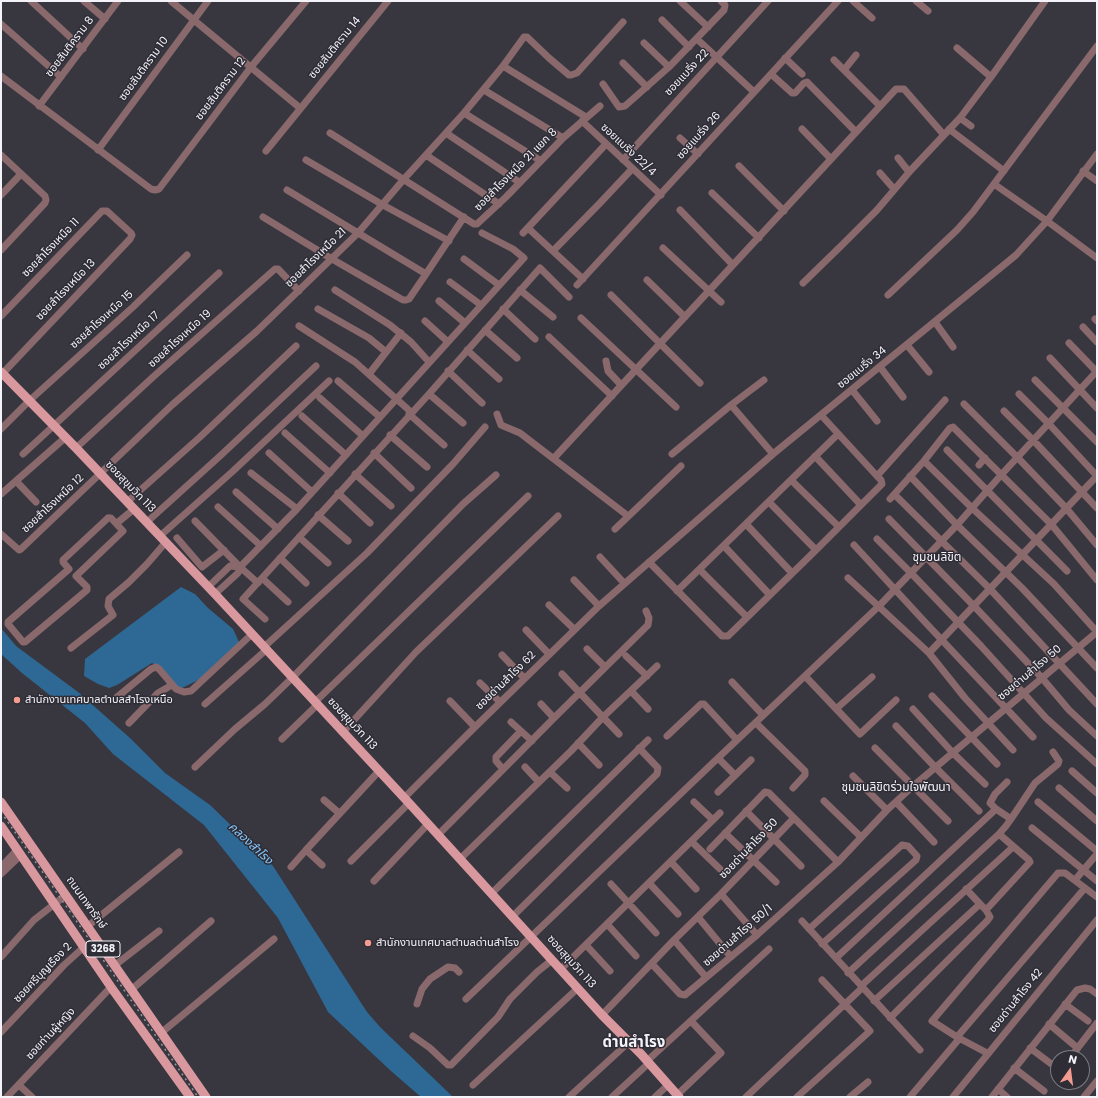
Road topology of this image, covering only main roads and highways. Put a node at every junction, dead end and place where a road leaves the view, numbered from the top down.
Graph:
1 (3, 376) edge
2 (1, 802) edge
3 (1, 826) edge
4 (678, 1096) edge
5 (190, 1097) edge
6 (206, 1097) edge

1 - 4 main road, ซอยสุขุมวิท 113
2 - 6 main road, ถนนเทพารักษ์ / 3268
3 - 5 main road, 3268

